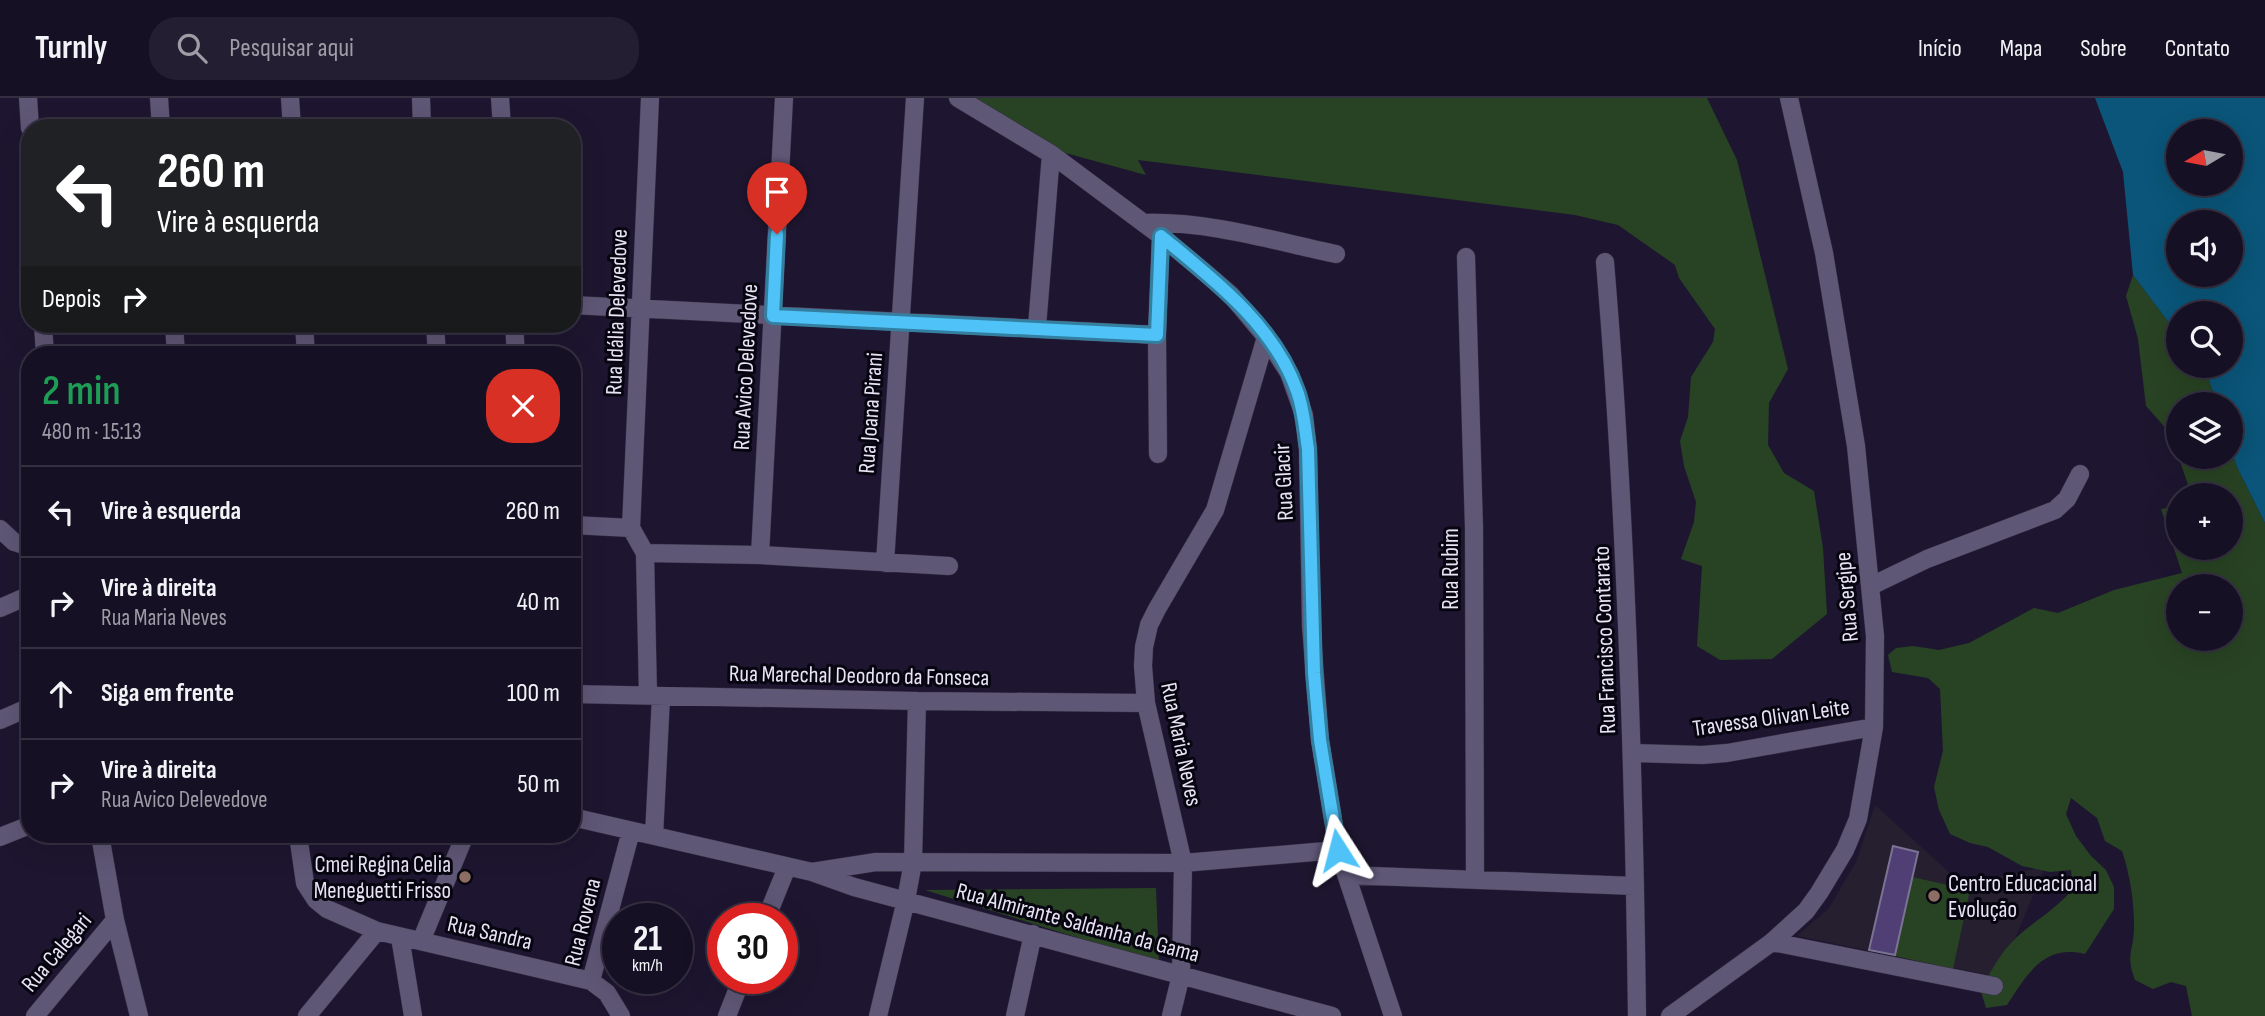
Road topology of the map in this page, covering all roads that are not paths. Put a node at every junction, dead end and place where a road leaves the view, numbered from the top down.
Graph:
1 (28, 98) edge
2 (159, 98) edge
3 (290, 98) edge
4 (421, 98) edge
5 (500, 98) edge
6 (650, 98) edge
7 (783, 98) edge
8 (915, 98) edge
9 (958, 98) edge
10 (1789, 98) edge
11 (29, 119) edge
12 (160, 119) edge
13 (291, 119) edge
14 (422, 119) edge
15 (501, 119) edge
16 (1051, 154) junction
17 (1144, 223) junction
18 (1161, 236) junction
19 (1336, 254) dead end
20 (1466, 257) dead end
21 (1605, 262) dead end
22 (581, 305) edge
23 (640, 310) junction
24 (773, 316) junction
25 (901, 321) junction
26 (1037, 327) junction
27 (1157, 335) junction
28 (1266, 337) junction
29 (1158, 454) dead end
30 (2080, 474) dead end
31 (581, 525) edge
32 (631, 528) junction
33 (0, 529) edge
34 (21, 544) edge
35 (645, 553) junction
36 (760, 555) junction
37 (885, 563) junction
38 (949, 566) dead end
39 (1871, 586) junction
40 (21, 599) edge
41 (0, 608) edge
42 (581, 694) edge
43 (655, 696) junction
44 (917, 701) junction
45 (1146, 703) junction
46 (21, 711) edge
47 (0, 720) edge
48 (1874, 727) junction
49 (1633, 753) junction
50 (581, 819) edge
51 (15, 831) edge
52 (631, 831) junction
53 (654, 836) junction
54 (101, 843) edge
55 (299, 843) edge
56 (462, 843) edge
57 (0, 850) edge
58 (1338, 850) junction
59 (913, 862) junction
60 (1183, 863) junction
61 (787, 867) junction
62 (812, 872) junction
63 (1346, 875) junction
64 (1475, 880) junction
65 (1635, 886) junction
66 (906, 900) junction
67 (772, 903) edge
68 (115, 920) junction
69 (377, 931) junction
70 (1033, 934) junction
71 (400, 937) junction
72 (421, 941) junction
73 (1772, 942) junction
74 (1181, 975) junction
75 (591, 981) junction
76 (1994, 986) dead end
77 (736, 994) edge
78 (35, 1016) edge
79 (139, 1016) edge
80 (307, 1016) edge
81 (412, 1016) edge
82 (621, 1016) edge
83 (727, 1016) edge
84 (878, 1016) edge
85 (1015, 1016) edge
86 (1171, 1016) edge
87 (1332, 1016) edge
88 (1393, 1016) edge
89 (1637, 1016) edge
90 (1670, 1016) edge

1 - 11 street
2 - 12 street
3 - 13 street
4 - 14 street
5 - 15 street
6 - 23 street, Rua Idália Delevedove
7 - 24 street, Rua Avico Delevedove
8 - 25 street, Rua Joana Pirani
9 - 16 street, Rua Glacir
10 - 39 street, Rua Sergipe
16 - 17 street, Rua Glacir
16 - 26 street
17 - 18 street, Rua Glacir
17 - 19 street
18 - 27 street
18 - 28 street, Rua Glacir
20 - 64 street, Rua Rubim
21 - 49 street, Rua Francisco Contarato
22 - 23 street
23 - 24 street
23 - 32 street, Rua Idália Delevedove
24 - 25 street
24 - 36 street, Rua Avico Delevedove
25 - 26 street
25 - 37 street, Rua Joana Pirani
26 - 27 street
27 - 29 street
28 - 45 street, Rua Maria Neves
28 - 58 street, Rua Glacir
30 - 39 street
31 - 32 street
32 - 35 street
33 - 34 street
35 - 36 street
35 - 43 street
36 - 37 street
37 - 38 street
39 - 48 street, Rua Sergipe
40 - 41 street
42 - 43 street, Rua Marechal Deodoro da Fonseca
43 - 44 street, Rua Marechal Deodoro da Fonseca
43 - 53 street
44 - 45 street, Rua Marechal Deodoro da Fonseca
44 - 59 street
45 - 60 street, Rua Maria Neves
46 - 47 street
48 - 49 street, Travessa Olivan Leite
48 - 73 street, Rua Sergipe
49 - 65 street, Rua Francisco Contarato
50 - 52 street, Rua Almirante Saldanha da Gama
51 - 57 street
52 - 53 street, Rua Almirante Saldanha da Gama
52 - 75 street, Rua Rovena
53 - 61 street, Rua Almirante Saldanha da Gama
54 - 68 street
55 - 69 street, Rua Sandra
56 - 72 street
58 - 60 street, Rua Almirante Saldanha da Gama
58 - 63 street, Rua Glacir
59 - 60 street, Rua Almirante Saldanha da Gama
59 - 62 street, Rua Almirante Saldanha da Gama
59 - 66 street
60 - 74 street, Rua Maria Neves
61 - 62 street, Rua Almirante Saldanha da Gama
61 - 67 street
62 - 66 street, Rua Almirante Saldanha da Gama
63 - 64 street
63 - 88 street, Rua Glacir
64 - 65 street
65 - 89 street, Rua Francisco Contarato
66 - 70 street, Rua Almirante Saldanha da Gama
66 - 84 street
68 - 78 street, Rua Calegari
68 - 79 street
69 - 71 street, Rua Sandra
69 - 80 street
70 - 74 street, Rua Almirante Saldanha da Gama
70 - 85 street
71 - 72 street, Rua Sandra
71 - 81 street
72 - 75 street, Rua Sandra
73 - 76 street
73 - 90 street, Rua Sergipe
74 - 86 street, Rua Maria Neves
74 - 87 street, Rua Almirante Saldanha da Gama
75 - 82 street, Rua Rovena
77 - 83 street

